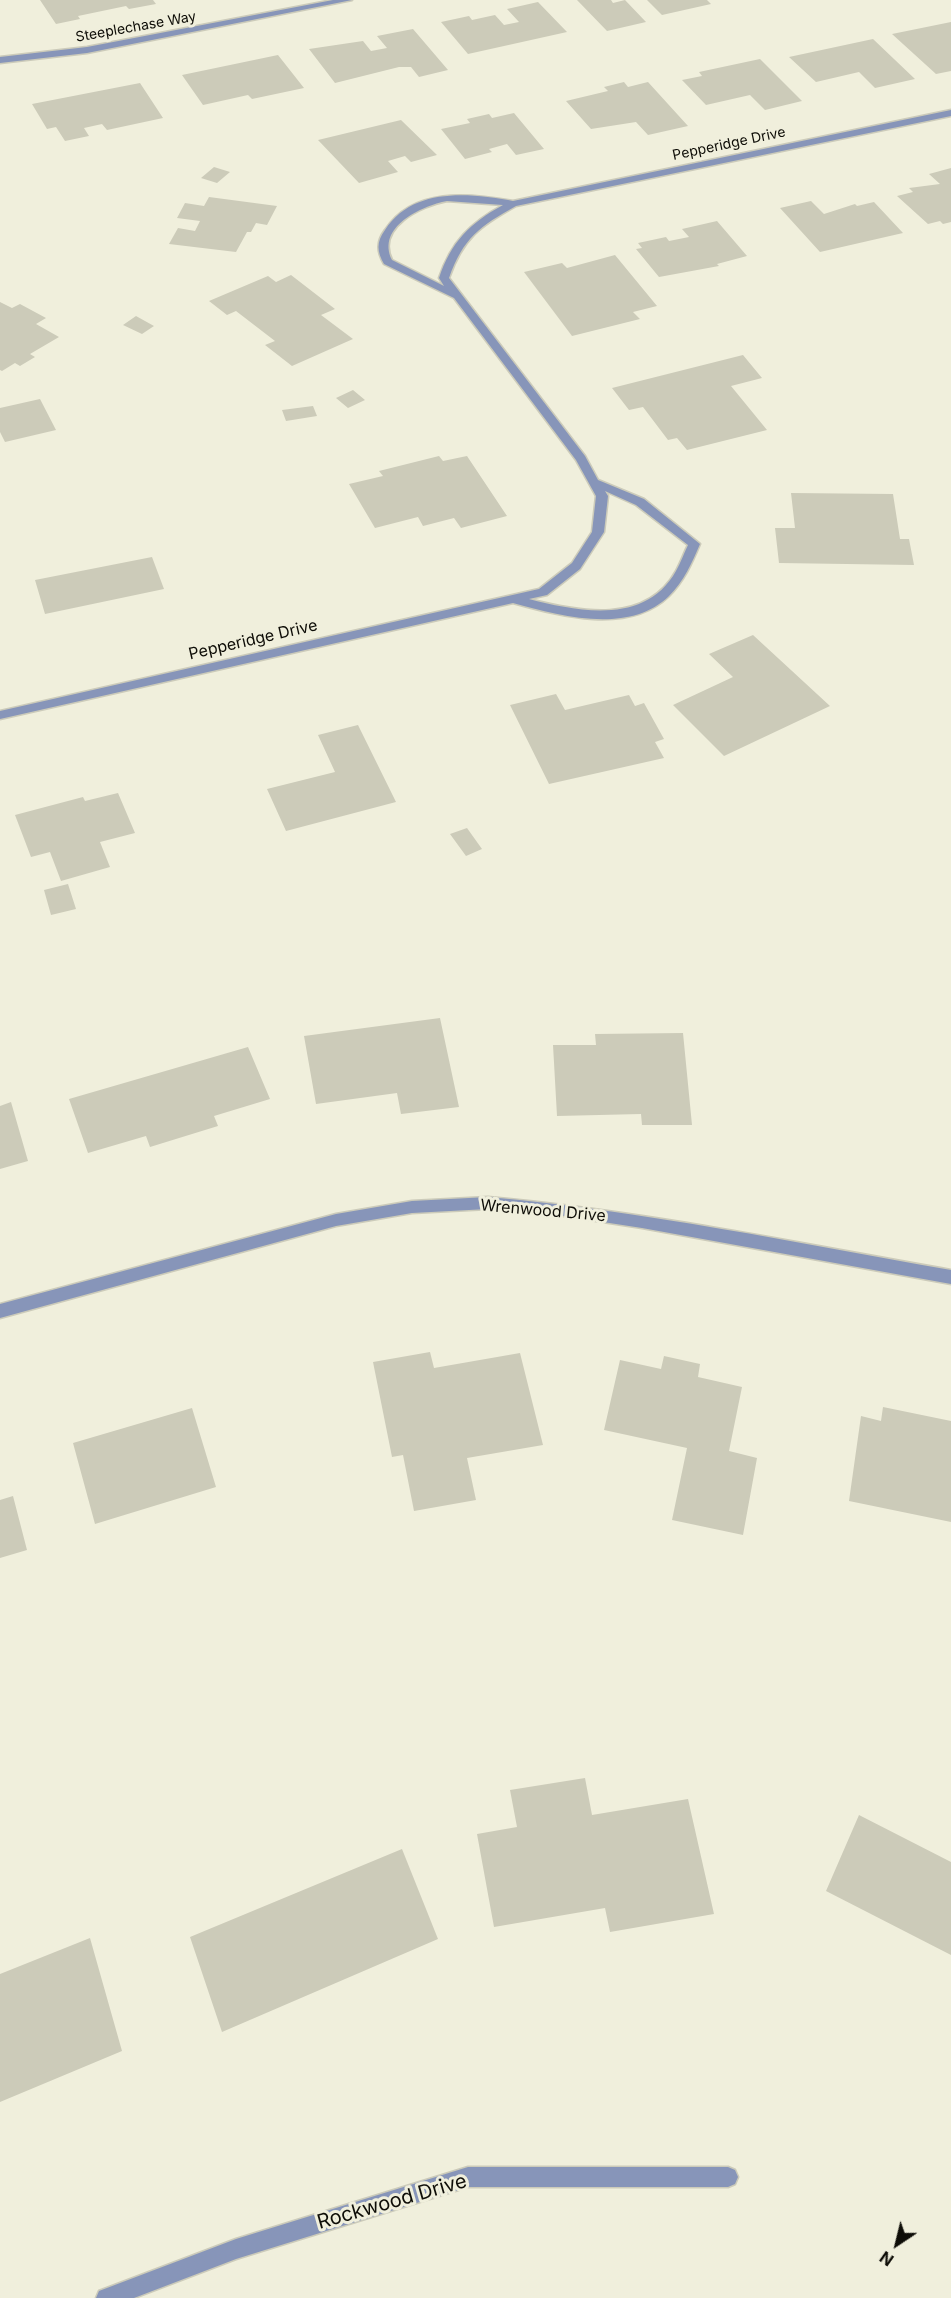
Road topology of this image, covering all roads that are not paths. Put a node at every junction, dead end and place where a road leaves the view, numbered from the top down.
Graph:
1 (347, 0) edge
2 (0, 60) edge
3 (951, 113) edge
4 (513, 204) junction
5 (458, 297) junction
6 (594, 482) junction
7 (513, 598) junction
8 (0, 715) edge
9 (951, 1276) edge
10 (0, 1311) edge
11 (728, 2177) dead end
12 (106, 2298) edge

1 - 2 street, Steeplechase Way
3 - 4 street, Pepperidge Drive
4 - 5 street, Pepperidge Drive
4 - 5 street, Pepperidge Drive
5 - 6 street, Pepperidge Drive
6 - 7 street, Pepperidge Drive
6 - 7 street, Pepperidge Drive
7 - 8 street, Pepperidge Drive
9 - 10 street, Wrenwood Drive
11 - 12 street, Rockwood Drive

